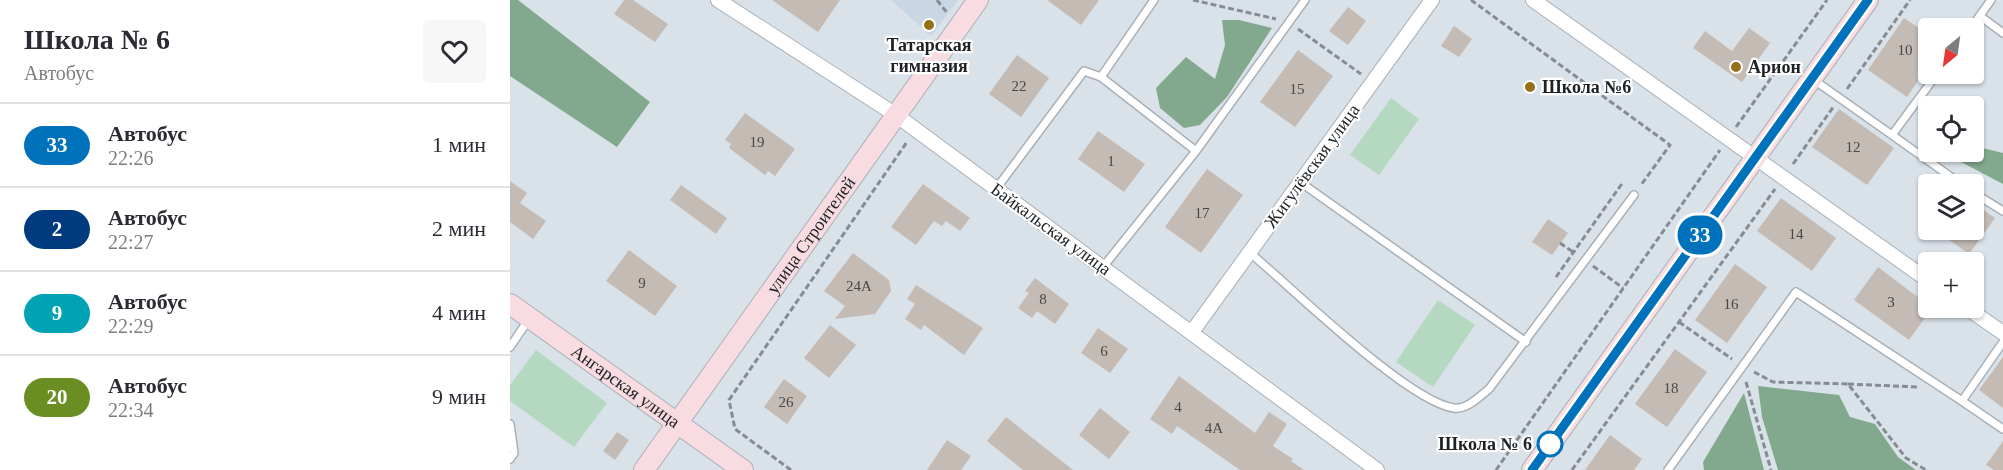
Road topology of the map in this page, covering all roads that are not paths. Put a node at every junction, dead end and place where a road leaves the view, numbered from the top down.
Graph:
1 (718, 0) edge
2 (978, 0) edge
3 (1154, 0) edge
4 (1305, 0) edge
5 (1432, 0) edge
6 (1533, 0) edge
7 (1868, 0) edge
8 (1991, 0) edge
9 (1980, 16) joint
10 (2003, 33) edge
11 (1101, 77) junction
12 (1812, 78) junction
13 (1930, 84) edge
14 (896, 116) junction
15 (1892, 135) junction
16 (1196, 151) junction
17 (1755, 157) junction
18 (1948, 174) edge
19 (1300, 182) junction
20 (996, 189) junction
21 (1634, 195) road end
22 (1984, 200) edge
23 (2003, 211) edge
24 (1249, 252) junction
25 (1103, 267) junction
26 (1918, 273) edge
27 (510, 304) edge
28 (530, 318) junction
29 (1981, 318) edge
30 (1192, 332) junction
31 (2003, 333) edge
32 (1526, 342) junction
33 (2003, 342) edge
34 (510, 347) edge
35 (1962, 401) junction
36 (677, 422) junction
37 (510, 424) edge
38 (2003, 429) edge
39 (510, 459) edge
40 (644, 470) edge
41 (743, 470) edge
42 (1377, 470) edge
43 (1532, 470) edge
44 (1668, 470) edge

1 - 14 street, Байкальская улица
2 - 14 street, улица Строителей
3 - 11 lane
4 - 16 lane
5 - 19 street, Жигулёвская улица
6 - 17 street
7 - 12 street
8 - 9 lane
9 - 10 lane
11 - 16 lane
11 - 20 lane
12 - 15 lane
12 - 17 street
13 - 15 lane
14 - 20 street, Байкальская улица
14 - 36 street, улица Строителей
15 - 18 lane
16 - 25 lane
17 - 26 street
17 - 43 street
19 - 24 street, Жигулёвская улица
19 - 32 lane
20 - 25 street, Байкальская улица
21 - 32 lane
22 - 23 lane
24 - 30 street, Жигулёвская улица
24 - 32 lane
25 - 30 street, Байкальская улица
27 - 28 street, Ангарская улица
28 - 34 lane
28 - 36 street, Ангарская улица
29 - 31 street
30 - 42 street, Байкальская улица
33 - 35 lane
35 - 38 lane
35 - 44 lane
36 - 40 street, улица Строителей
36 - 41 street, Ангарская улица
37 - 39 lane

